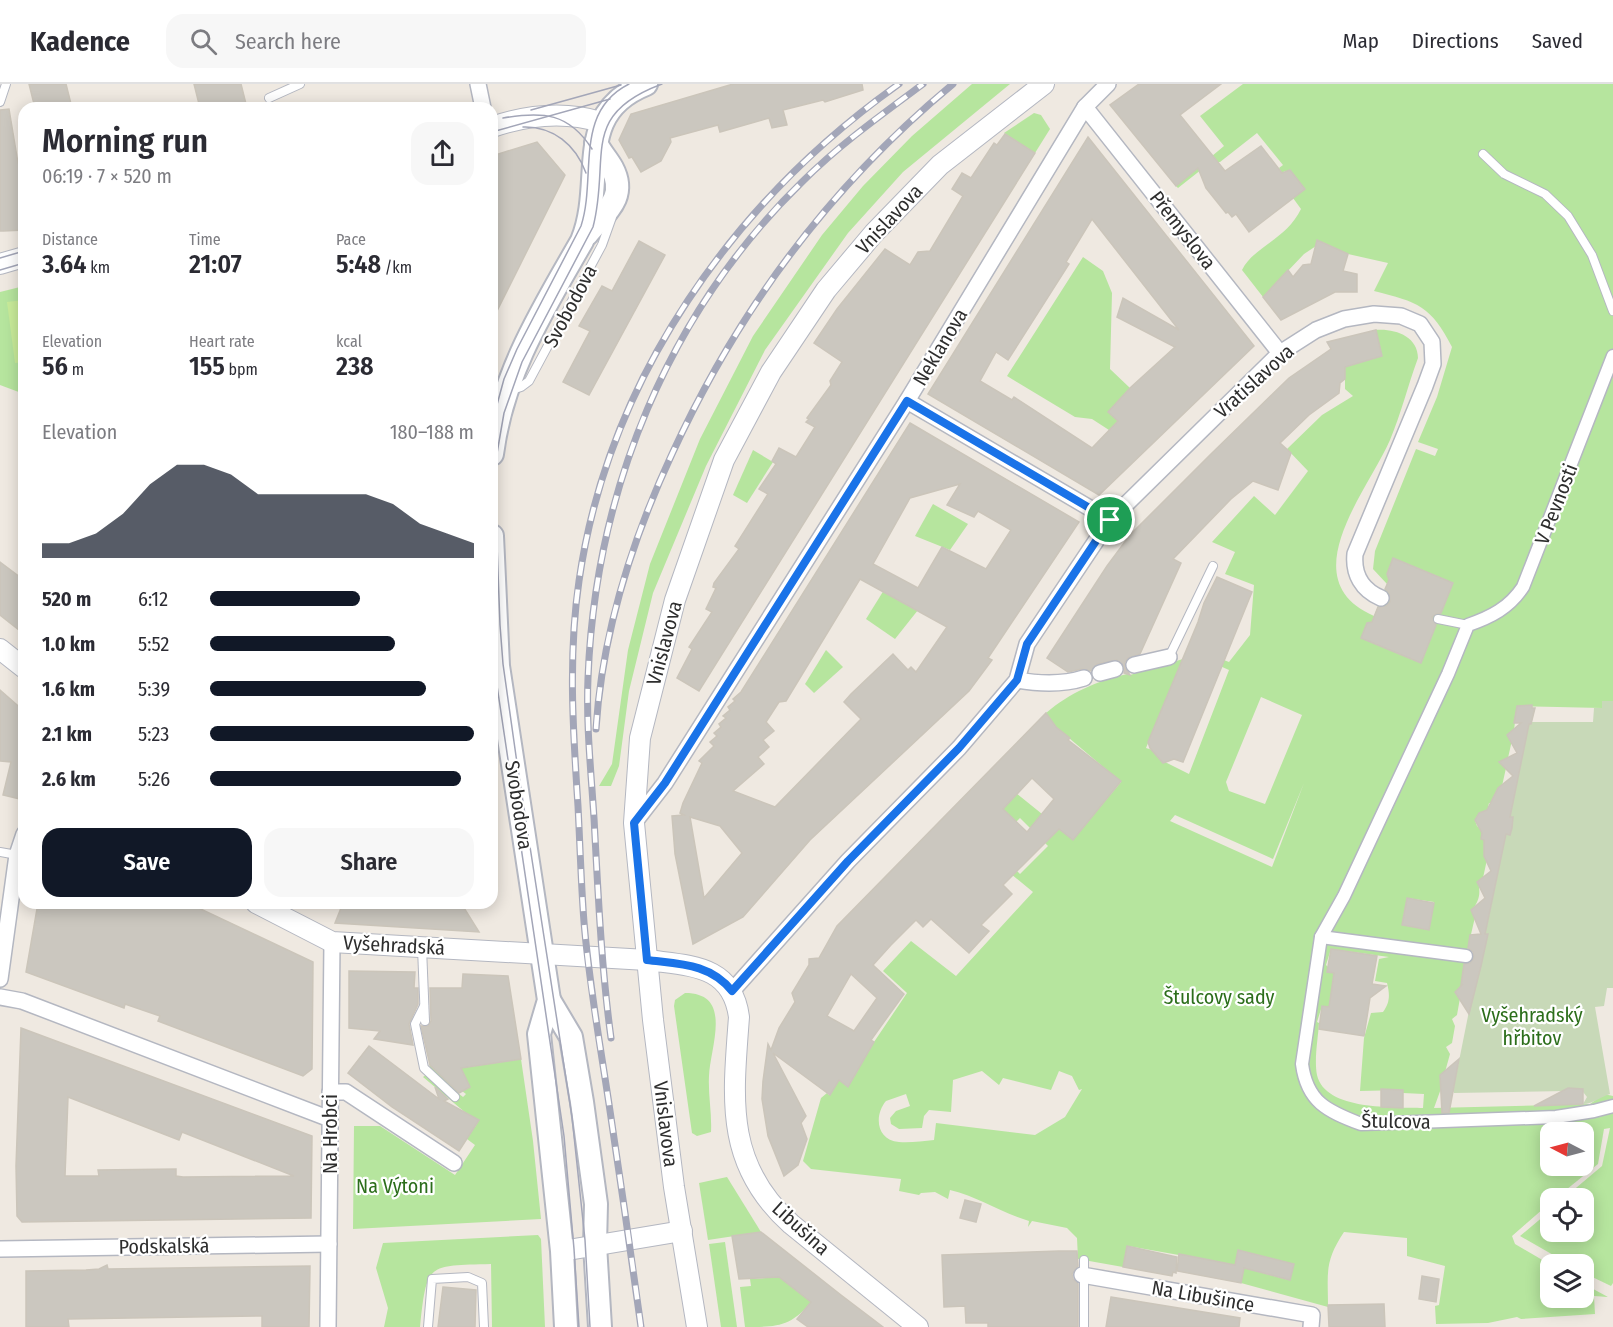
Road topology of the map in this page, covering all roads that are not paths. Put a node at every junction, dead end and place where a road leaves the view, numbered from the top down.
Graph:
1 (6, 84) edge
2 (300, 84) edge
3 (478, 84) edge
4 (646, 84) edge
5 (1044, 84) edge
6 (1108, 84) edge
7 (269, 98) dead end
8 (0, 102) edge
9 (482, 102) edge
10 (1085, 107) junction
11 (603, 124) junction
12 (498, 125) edge
13 (1483, 154) dead end
14 (615, 204) junction
15 (582, 241) junction
16 (18, 259) edge
17 (0, 264) edge
18 (1613, 311) edge
19 (1280, 353) junction
20 (1613, 356) edge
21 (498, 389) edge
22 (907, 401) junction
23 (1110, 520) junction
24 (1213, 566) dead end
25 (1382, 598) dead end
26 (1438, 619) dead end
27 (1468, 625) junction
28 (0, 649) edge
29 (1169, 657) joint
30 (18, 663) edge
31 (1134, 665) dead end
32 (1084, 678) dead end
33 (1017, 680) junction
34 (498, 686) edge
35 (634, 823) junction
36 (0, 852) edge
37 (18, 852) edge
38 (17, 855) junction
39 (268, 909) edge
40 (1321, 937) junction
41 (332, 942) junction
42 (422, 947) junction
43 (541, 953) junction
44 (1466, 956) dead end
45 (647, 960) junction
46 (0, 979) edge
47 (732, 991) junction
48 (0, 997) edge
49 (549, 1000) junction
50 (424, 1006) junction
51 (426, 1021) dead end
52 (330, 1092) junction
53 (455, 1097) dead end
54 (1613, 1106) edge
55 (330, 1119) junction
56 (453, 1163) dead end
57 (682, 1231) junction
58 (329, 1244) junction
59 (595, 1245) junction
60 (0, 1249) edge
61 (562, 1251) junction
62 (1083, 1268) joint
63 (913, 1322) edge
64 (328, 1327) edge
65 (428, 1327) edge
66 (484, 1327) edge
67 (566, 1327) edge
68 (600, 1327) edge
69 (697, 1327) edge
70 (933, 1327) edge
71 (1084, 1327) edge
72 (1311, 1327) edge

1 - 8 lane
2 - 7 lane
3 - 9 street
4 - 11 main road
5 - 35 street, Vnislavova
6 - 10 street, Neklanova
10 - 19 street, Přemyslova
10 - 22 street, Neklanova
11 - 12 street
11 - 14 main road, Svobodova
11 - 15 main road, Svobodova
13 - 18 lane
14 - 15 main road, Svobodova
14 - 21 lane, Svobodova
15 - 21 main road, Svobodova
16 - 17 street
19 - 23 street, Vratislavova
19 - 25 street, Vratislavova
20 - 27 street, V Pevnosti
22 - 23 street
22 - 35 street, Neklanova
23 - 33 street, Vratislavova
24 - 29 lane
26 - 27 lane
27 - 40 street, Štulcova
28 - 30 street
29 - 31 street
32 - 33 street
33 - 47 street, Vratislavova
34 - 43 main road, Svobodova
35 - 45 street, Vnislavova
36 - 38 lane
37 - 38 street
38 - 46 street
39 - 41 street, Vyšehradská
40 - 44 street
40 - 54 street, Štulcova
41 - 42 street, Vyšehradská
41 - 52 street, Na Hrobci
42 - 43 street, Vyšehradská
42 - 50 lane
43 - 45 street, Vyšehradská
43 - 49 main road, Svobodova
45 - 47 street
45 - 57 street, Vnislavova
47 - 63 street, Libušina
48 - 55 street
49 - 59 main road, Svobodova
49 - 61 main road, Svobodova
50 - 51 lane
50 - 53 lane
52 - 55 street, Na Hrobci
52 - 56 street
55 - 58 street, Na Hrobci
57 - 59 street
57 - 69 street, Vnislavova
58 - 60 street, Podskalská
58 - 64 street, Na Hrobci
59 - 61 street
59 - 68 main road, Svobodova
61 - 67 main road, Svobodova
62 - 71 lane
62 - 72 street, Na Libušince
63 - 70 street, Libušina
65 - 66 lane

